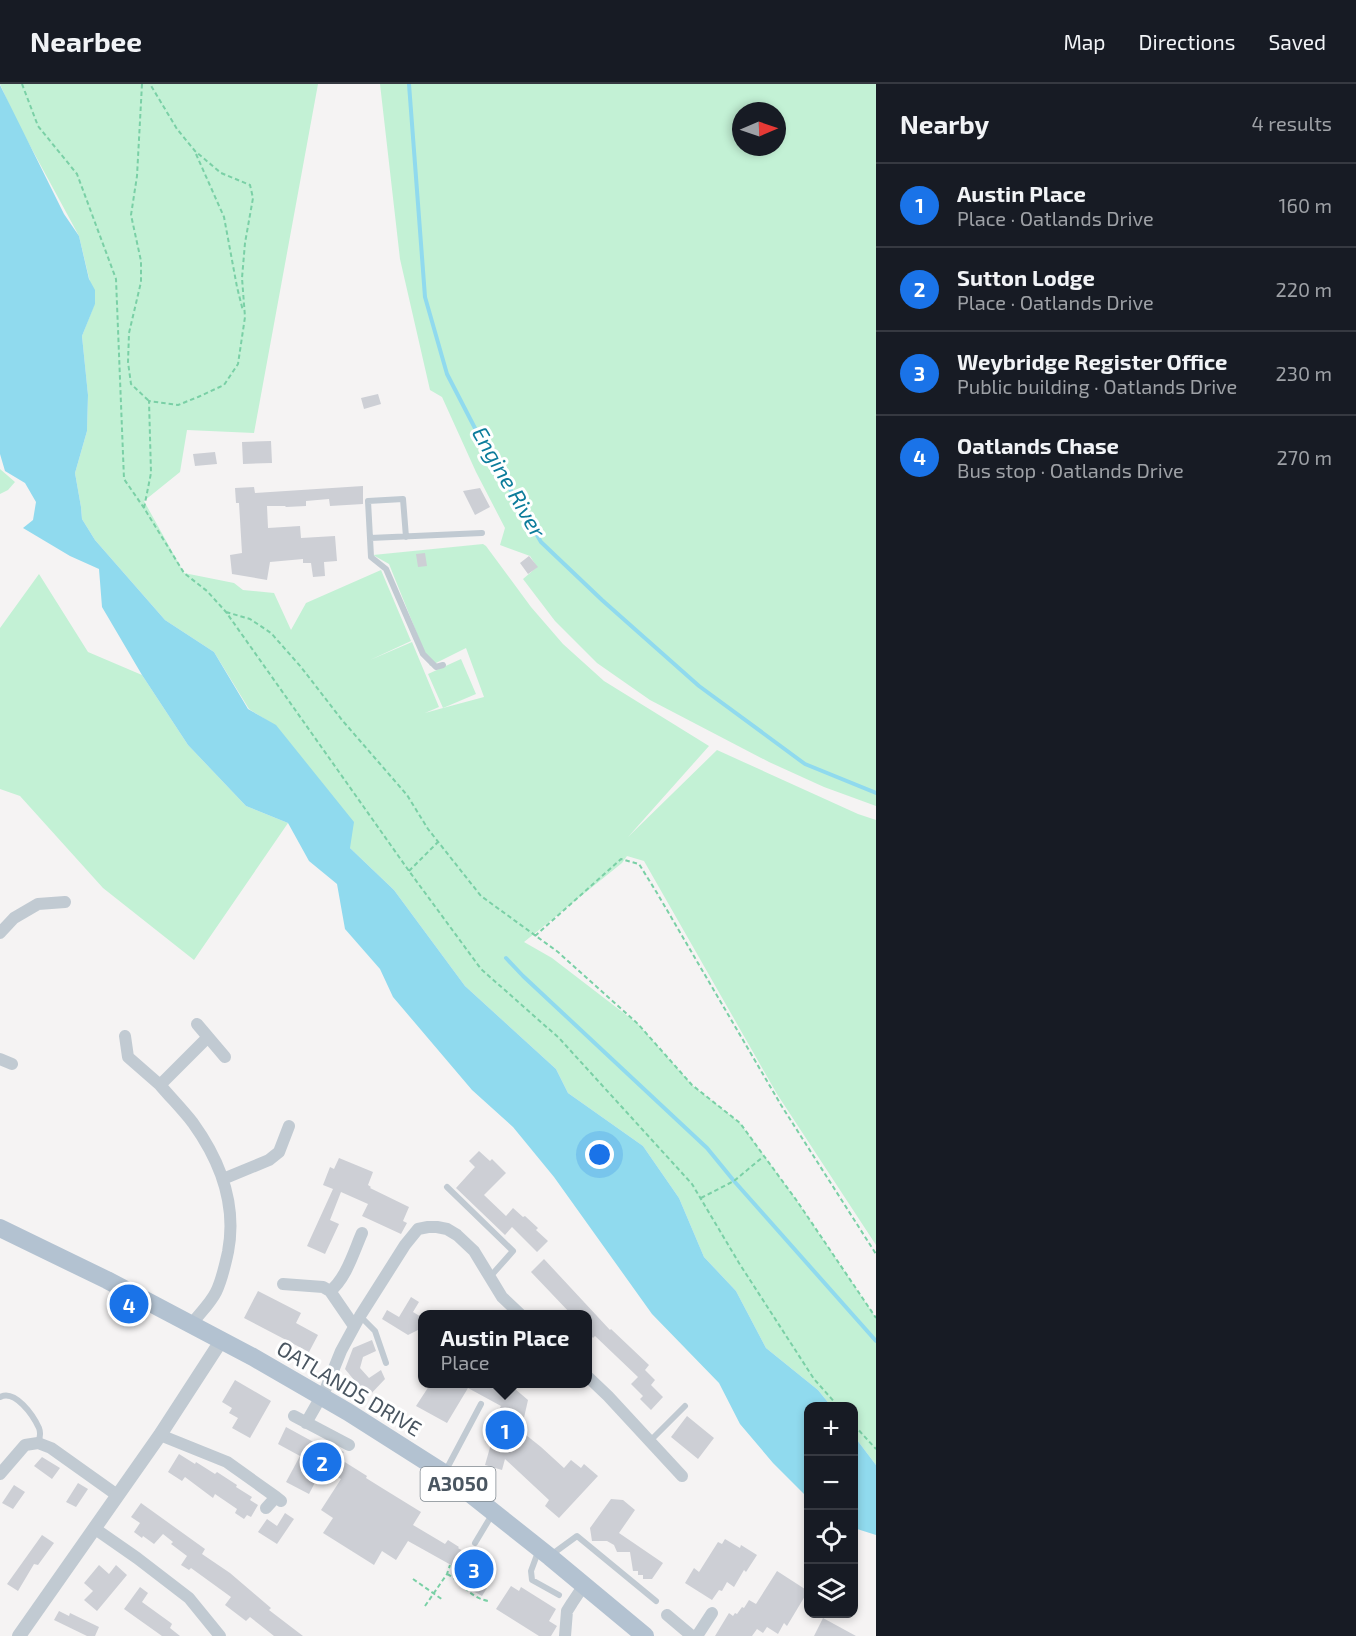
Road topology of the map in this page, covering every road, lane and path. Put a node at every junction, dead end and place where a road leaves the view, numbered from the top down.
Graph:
1 (22, 84) edge
2 (142, 84) edge
3 (150, 84) edge
4 (195, 151) junction
5 (245, 317) junction
6 (149, 401) junction
7 (144, 508) junction
8 (483, 534) dead end
9 (406, 537) junction
10 (370, 538) junction
11 (226, 612) junction
12 (443, 665) dead end
13 (438, 842) junction
14 (410, 871) junction
15 (65, 902) dead end
16 (0, 933) edge
17 (535, 936) junction
18 (197, 1024) dead end
19 (125, 1036) dead end
20 (208, 1037) junction
21 (225, 1057) dead end
22 (160, 1085) junction
23 (289, 1126) dead end
24 (764, 1156) junction
25 (223, 1179) junction
26 (447, 1187) dead end
27 (701, 1199) junction
28 (0, 1228) edge
29 (362, 1233) dead end
30 (876, 1254) edge
31 (489, 1278) junction
32 (283, 1284) dead end
33 (330, 1292) junction
34 (516, 1310) edge
35 (876, 1318) edge
36 (357, 1321) junction
37 (191, 1325) junction
38 (221, 1341) junction
39 (386, 1363) dead end
40 (592, 1381) edge
41 (321, 1396) junction
42 (0, 1397) edge
43 (834, 1402) edge
44 (481, 1404) dead end
45 (685, 1406) dead end
46 (294, 1416) dead end
47 (306, 1423) junction
48 (858, 1429) edge
49 (160, 1435) junction
50 (650, 1441) junction
51 (38, 1443) junction
52 (349, 1445) dead end
53 (876, 1449) edge
54 (444, 1473) junction
55 (0, 1474) edge
56 (682, 1476) dead end
57 (117, 1495) junction
58 (266, 1508) dead end
59 (493, 1512) junction
60 (94, 1528) junction
61 (475, 1544) dead end
62 (545, 1553) junction
63 (450, 1565) dead end
64 (447, 1574) junction
65 (413, 1579) dead end
66 (584, 1585) junction
67 (433, 1592) junction
68 (559, 1595) dead end
69 (443, 1600) dead end
70 (656, 1601) dead end
71 (488, 1602) dead end
72 (424, 1605) dead end
73 (712, 1613) dead end
74 (667, 1615) dead end
75 (18, 1636) edge
76 (220, 1636) edge
77 (565, 1636) edge
78 (645, 1636) edge
79 (692, 1636) edge
80 (697, 1636) edge

1 - 7 path
2 - 6 path
3 - 4 path
4 - 5 path
4 - 5 path
5 - 6 path
6 - 7 path
7 - 11 path
8 - 9 lane
9 - 10 lane
9 - 10 lane
10 - 12 lane
11 - 13 path
11 - 14 path
13 - 14 path
13 - 17 path
14 - 27 path
15 - 16 street
17 - 24 path
17 - 30 path
18 - 20 street
19 - 22 street
20 - 21 street
20 - 22 street
22 - 25 street
23 - 25 street
24 - 27 path
24 - 35 path
25 - 37 street
26 - 31 lane
27 - 43 path
28 - 37 main road, OATLANDS DRIVE / A3050
29 - 33 street
31 - 34 street
31 - 36 street
32 - 33 street
33 - 36 street
36 - 39 lane
36 - 41 street
37 - 38 main road, OATLANDS DRIVE / A3050
38 - 41 main road, OATLANDS DRIVE / A3050
38 - 49 street
40 - 50 street
41 - 47 street
41 - 54 main road, OATLANDS DRIVE / A3050
42 - 51 lane
44 - 54 lane
45 - 50 lane
46 - 47 street
47 - 52 street
48 - 53 path
49 - 57 street
49 - 58 street
50 - 56 street
51 - 55 street
51 - 57 street
54 - 59 main road, OATLANDS DRIVE / A3050
57 - 60 street
59 - 61 lane
59 - 62 main road, OATLANDS DRIVE / A3050
60 - 75 street
60 - 76 street
62 - 66 main road, OATLANDS DRIVE / A3050
62 - 68 lane
62 - 70 lane
63 - 64 path
64 - 67 path
64 - 71 path
65 - 67 path
66 - 77 street
66 - 78 main road, OATLANDS DRIVE / A3050
67 - 69 path
67 - 72 path
73 - 80 street
74 - 79 street

